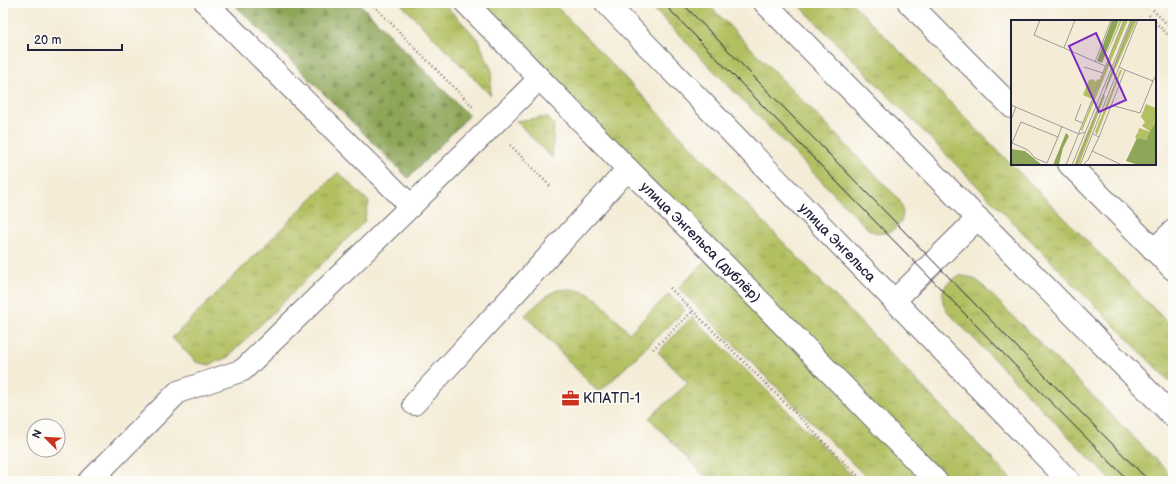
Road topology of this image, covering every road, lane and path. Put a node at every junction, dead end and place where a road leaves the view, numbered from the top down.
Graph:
1 (206, 3) edge
2 (371, 3) edge
3 (466, 3) edge
4 (606, 3) edge
5 (765, 3) edge
6 (909, 3) edge
7 (1153, 10) dead end
8 (1149, 15) dead end
9 (1154, 20) edge
10 (1156, 22) edge
11 (1173, 30) edge
12 (1173, 40) edge
13 (539, 79) junction
14 (1011, 106) edge
15 (492, 127) junction
16 (1070, 165) edge
17 (628, 170) junction
18 (550, 188) dead end
19 (411, 206) junction
20 (978, 218) junction
21 (1173, 231) edge
22 (1154, 250) junction
23 (1173, 269) edge
24 (670, 288) dead end
25 (894, 301) junction
26 (693, 311) junction
27 (653, 349) dead end
28 (414, 404) dead end
29 (1173, 416) edge
30 (90, 481) edge
31 (863, 481) edge
32 (936, 481) edge
33 (1069, 481) edge

1 - 19 main road
2 - 15 path
3 - 13 main road, улица Энгельса (дублёр)
4 - 25 main road, улица Энгельса
5 - 20 main road
6 - 14 main road
7 - 11 path
8 - 9 path
10 - 12 path
13 - 15 main road
13 - 17 main road, улица Энгельса (дублёр)
15 - 18 path
15 - 19 main road
16 - 22 main road
17 - 28 main road
17 - 32 main road, улица Энгельса (дублёр)
19 - 30 main road
20 - 25 main road
20 - 29 main road
21 - 22 main road
22 - 23 main road
24 - 26 path
25 - 33 main road, улица Энгельса
26 - 27 path
26 - 31 path

